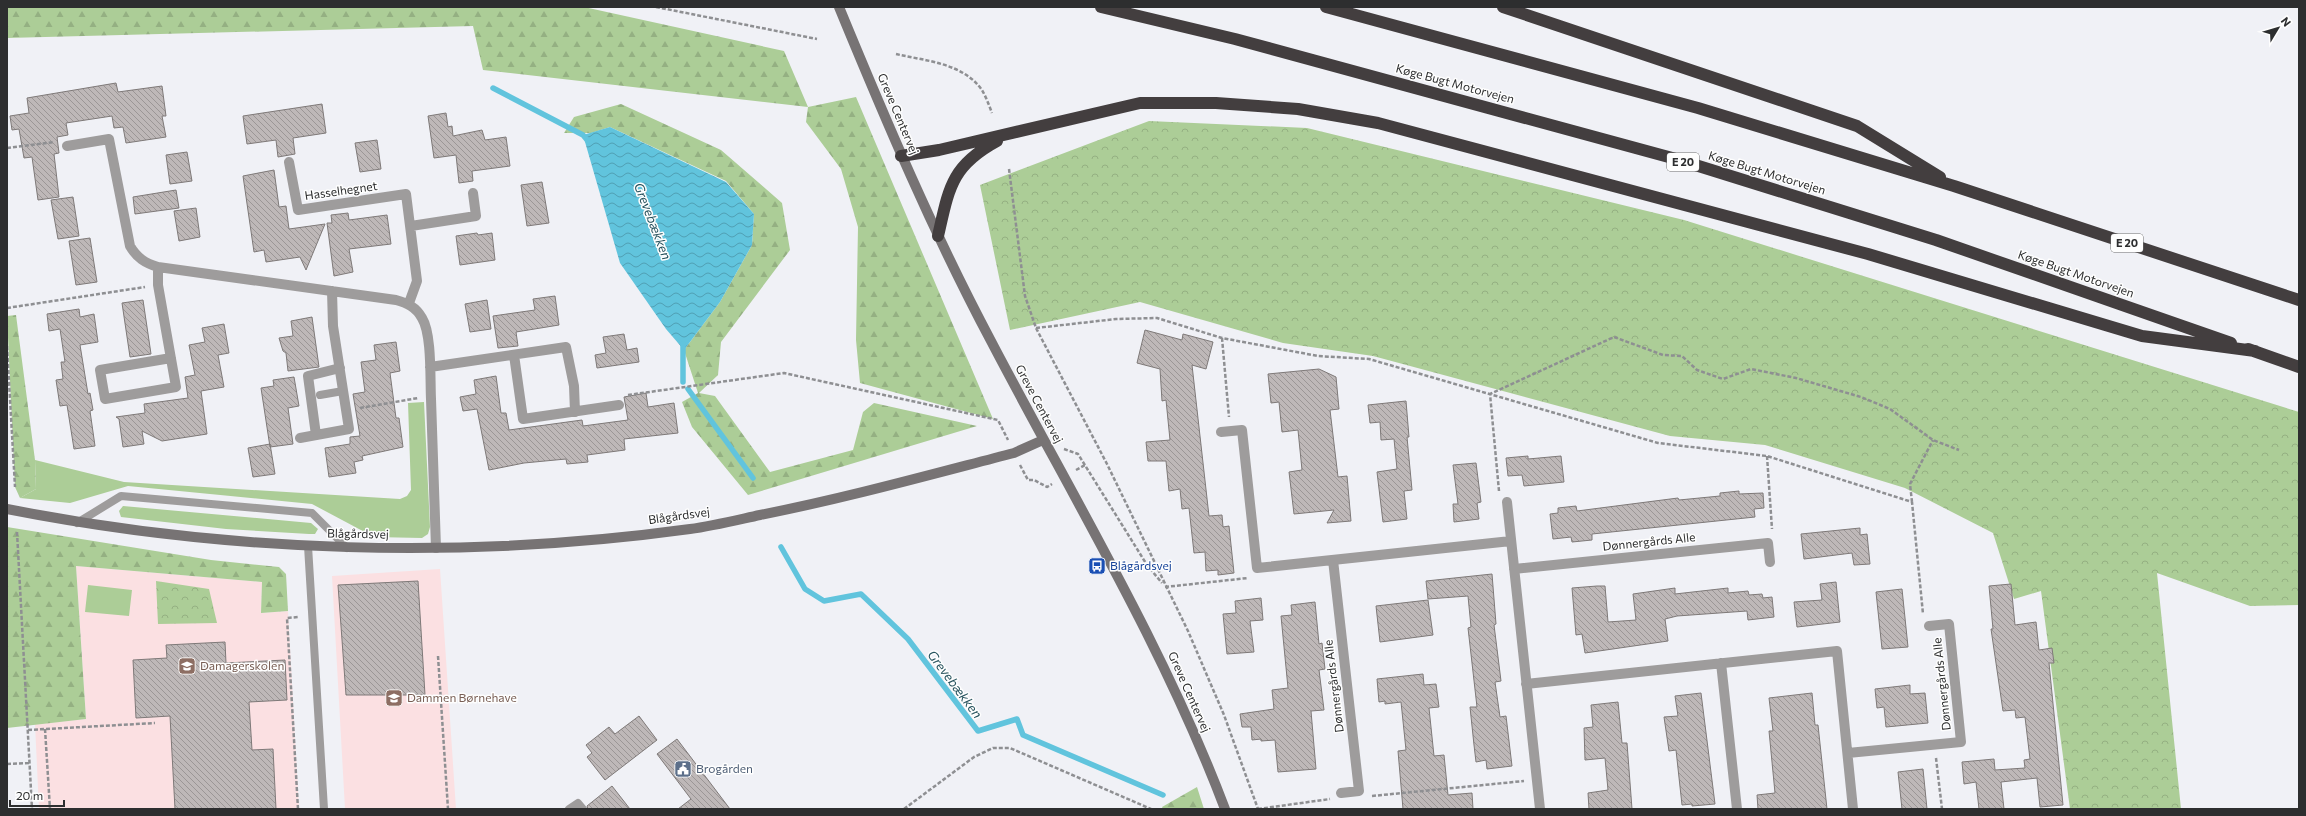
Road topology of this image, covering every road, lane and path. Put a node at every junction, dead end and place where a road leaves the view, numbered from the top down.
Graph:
1 (656, 7) edge
2 (839, 7) edge
3 (1102, 7) edge
4 (1326, 7) edge
5 (1503, 7) edge
6 (817, 39) dead end
7 (896, 54) dead end
8 (992, 113) dead end
9 (1010, 133) junction
10 (67, 146) joint
11 (7, 148) edge
12 (901, 156) junction
13 (289, 162) dead end
14 (1009, 169) dead end
15 (1954, 186) junction
16 (473, 193) dead end
17 (411, 226) junction
18 (938, 236) junction
19 (158, 268) junction
20 (158, 285) junction
21 (332, 291) junction
22 (2299, 300) edge
23 (409, 303) junction
24 (7, 308) edge
25 (1036, 328) junction
26 (1222, 338) junction
27 (7, 346) edge
28 (2255, 351) junction
29 (514, 355) junction
30 (171, 358) junction
31 (430, 367) junction
32 (2299, 367) edge
33 (340, 368) junction
34 (343, 391) junction
35 (418, 391) dead end
36 (1490, 394) junction
37 (320, 395) dead end
38 (431, 397) junction
39 (418, 398) junction
40 (619, 405) joint
41 (346, 410) junction
42 (575, 412) junction
43 (1226, 432) joint
44 (316, 435) junction
45 (300, 438) dead end
46 (1043, 440) junction
47 (1933, 440) junction
48 (1959, 450) dead end
49 (1014, 453) junction
50 (1767, 456) junction
51 (1085, 465) junction
52 (1063, 478) junction
53 (15, 487) dead end
54 (1507, 502) joint
55 (1912, 502) junction
56 (7, 509) edge
57 (77, 523) junction
58 (17, 532) dead end
59 (1511, 541) junction
60 (1768, 543) junction
61 (308, 546) junction
62 (347, 548) junction
63 (436, 548) junction
64 (1333, 560) junction
65 (1770, 562) dead end
66 (1256, 568) junction
67 (1514, 569) junction
68 (1166, 587) junction
69 (312, 616) junction
70 (1929, 626) joint
71 (438, 656) dead end
72 (1721, 663) junction
73 (1526, 684) junction
74 (155, 723) dead end
75 (45, 729) junction
76 (28, 730) junction
77 (1935, 744) junction
78 (1848, 753) junction
79 (30, 763) junction
80 (7, 764) edge
81 (1537, 780) junction
82 (1359, 791) junction
83 (1341, 793) joint
84 (32, 809) edge
85 (50, 809) edge
86 (298, 809) edge
87 (324, 809) edge
88 (448, 809) edge
89 (569, 809) edge
90 (583, 809) edge
91 (904, 809) edge
92 (1151, 809) edge
93 (1225, 809) edge
94 (1258, 809) edge
95 (1540, 809) edge
96 (1737, 809) edge
97 (1854, 809) edge
98 (1942, 809) edge

1 - 6 path
2 - 12 street, Greve Centervej
3 - 28 highway, Køge Bugt Motorvejen / E 20
4 - 15 highway, E 20
5 - 15 highway
7 - 8 path
9 - 12 highway
9 - 18 highway
9 - 28 highway
10 - 11 path
10 - 19 street
12 - 18 street, Greve Centervej
13 - 17 street, Hasselhegnet
14 - 25 path
15 - 22 highway, E 20
16 - 17 street
17 - 23 street, Hasselhegnet
18 - 46 street, Greve Centervej
19 - 20 street
19 - 21 street
20 - 24 path
20 - 30 street
21 - 23 street
21 - 33 street
23 - 31 street
25 - 26 path
25 - 68 path
26 - 36 path
26 - 43 path
27 - 53 path
28 - 32 highway, Køge Bugt Motorvejen / E 20
29 - 31 street
29 - 42 street
29 - 42 street
30 - 30 street
31 - 38 street
33 - 34 street
33 - 44 street
34 - 37 lane
34 - 41 street
35 - 39 path
36 - 47 path
36 - 50 path
36 - 54 path
38 - 39 path
38 - 63 street
39 - 41 path
40 - 42 street
40 - 49 path
41 - 44 street
43 - 66 street
44 - 45 street
46 - 49 street, Blågårdsvej
46 - 51 path
46 - 52 street, Greve Centervej
47 - 48 path
47 - 55 path
49 - 52 path
49 - 63 street, Blågårdsvej
50 - 55 path
50 - 60 path
51 - 52 path
51 - 68 path
52 - 93 street, Greve Centervej
54 - 59 street
55 - 70 path
56 - 57 street, Blågårdsvej
57 - 61 street, Blågårdsvej
57 - 62 lane
58 - 76 path
59 - 64 street
59 - 67 street
60 - 65 street
60 - 67 street, Dønnergårds Alle
61 - 62 street, Blågårdsvej
61 - 69 lane
62 - 63 street, Blågårdsvej
64 - 66 street
64 - 82 street, Dønnergårds Alle
66 - 68 path
67 - 73 street
68 - 94 path
69 - 86 path
69 - 87 lane
70 - 77 street, Dønnergårds Alle
71 - 88 path
72 - 73 street
72 - 78 street
72 - 96 street
73 - 81 street
74 - 75 path
75 - 76 path
75 - 85 path
76 - 79 path
77 - 78 street, Dønnergårds Alle
77 - 98 path
78 - 97 street
79 - 80 path
79 - 84 path
81 - 82 path
81 - 95 street
82 - 83 street
83 - 94 path
89 - 90 lane
91 - 92 path

